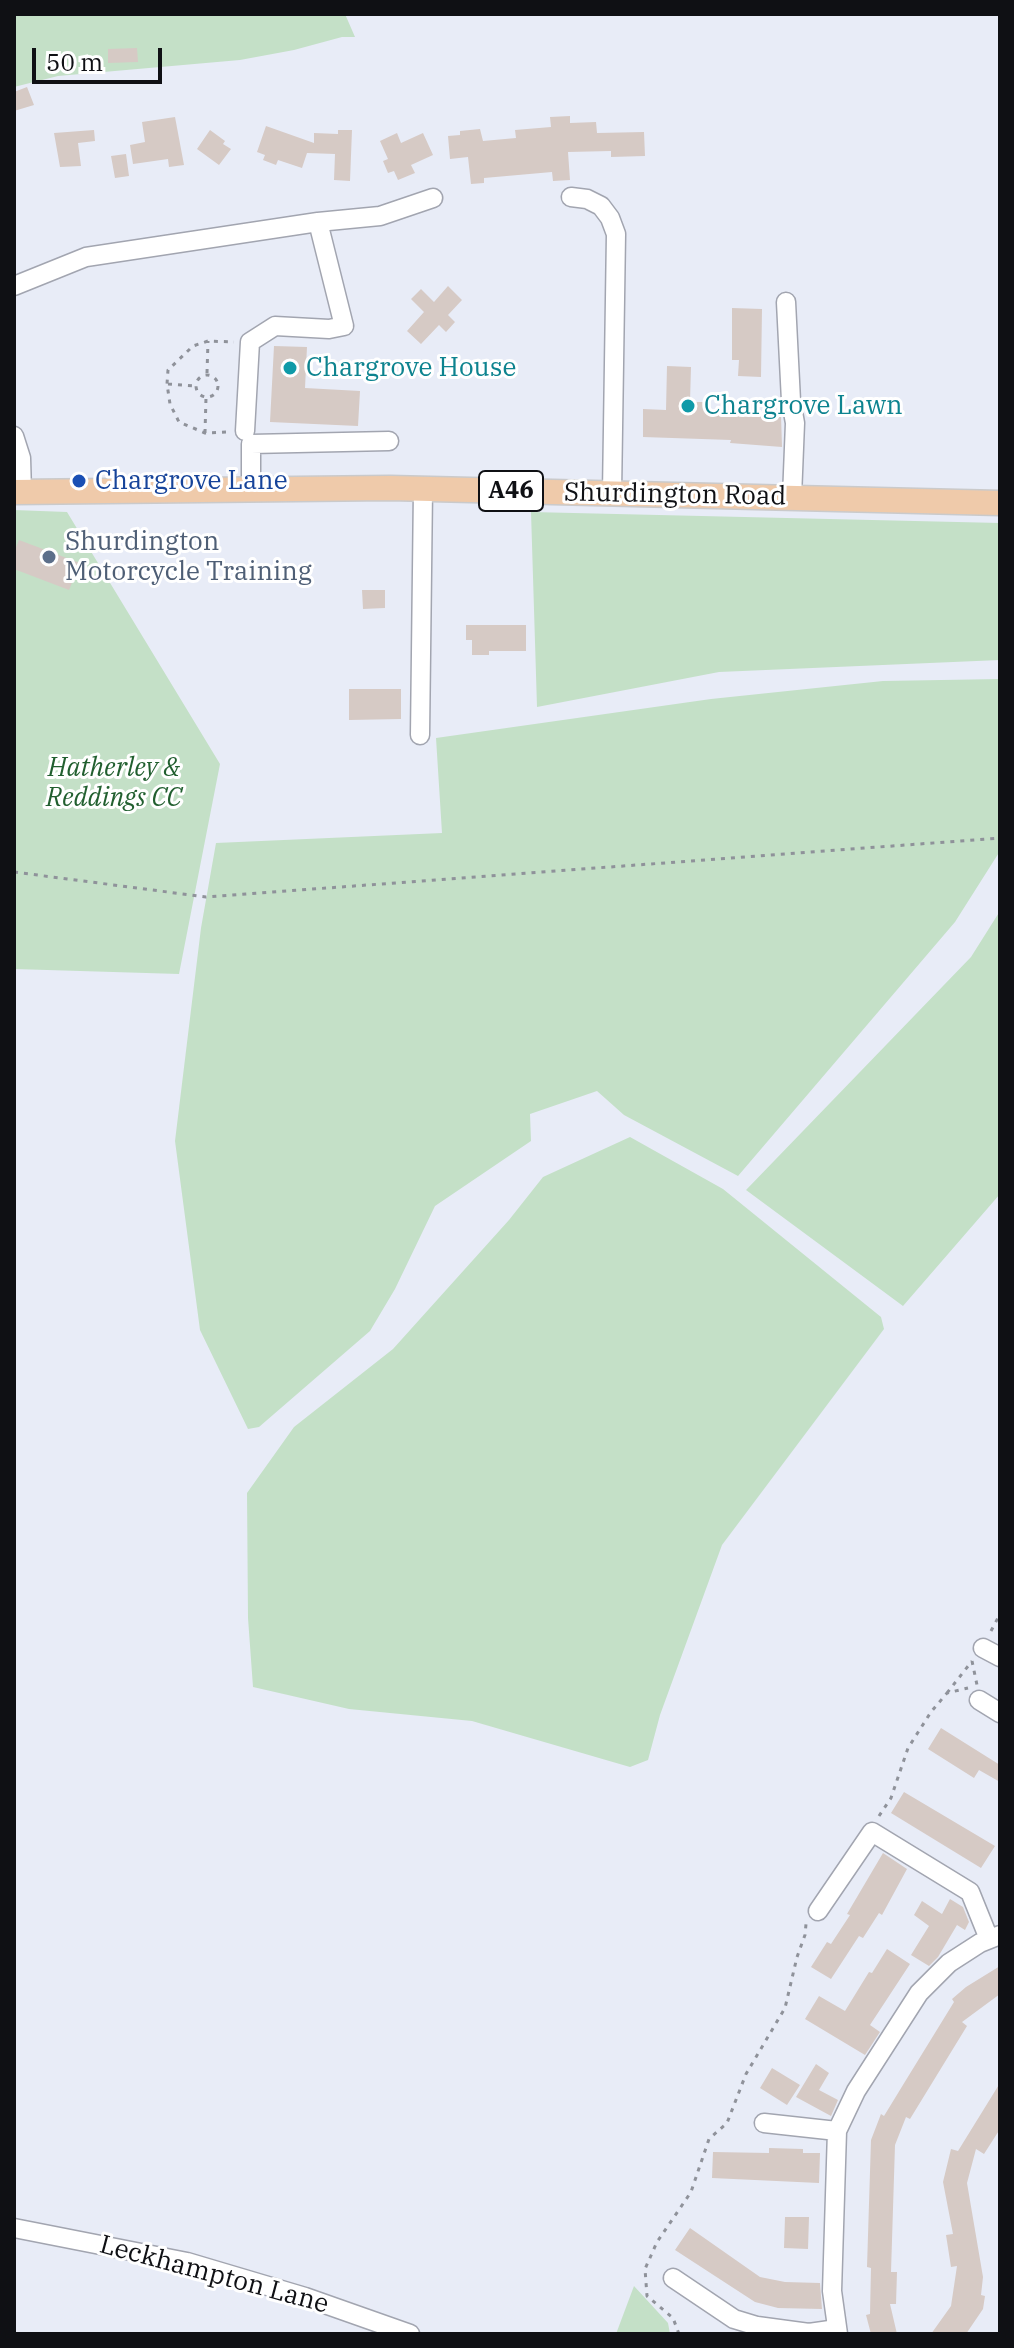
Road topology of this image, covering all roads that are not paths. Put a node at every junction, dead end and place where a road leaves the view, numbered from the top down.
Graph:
1 (571, 197) dead end
2 (433, 198) dead end
3 (318, 222) junction
4 (14, 286) edge
5 (786, 302) dead end
6 (245, 431) road end
7 (14, 436) edge
8 (389, 441) dead end
9 (251, 489) junction
10 (423, 489) junction
11 (18, 492) edge
12 (612, 493) junction
13 (792, 497) junction
14 (1000, 503) edge
15 (420, 735) dead end
16 (980, 1693) road end
17 (1000, 1713) edge
18 (812, 1912) road end
19 (994, 1937) edge
20 (764, 2123) dead end
21 (837, 2131) junction
22 (14, 2228) edge
23 (673, 2278) dead end
24 (837, 2331) edge
25 (410, 2334) edge

1 - 12 street
2 - 3 street
3 - 4 street
3 - 6 street
5 - 13 street
7 - 11 street
8 - 9 street
9 - 10 main road, Shurdington Road / A46
9 - 11 main road, Shurdington Road / A46
10 - 12 main road, Shurdington Road / A46
10 - 15 street
12 - 13 main road, Shurdington Road / A46
13 - 14 main road, Shurdington Road / A46
16 - 17 street
18 - 19 street
19 - 21 street
20 - 21 street
21 - 24 street
22 - 25 street, Leckhampton Lane
23 - 24 street

